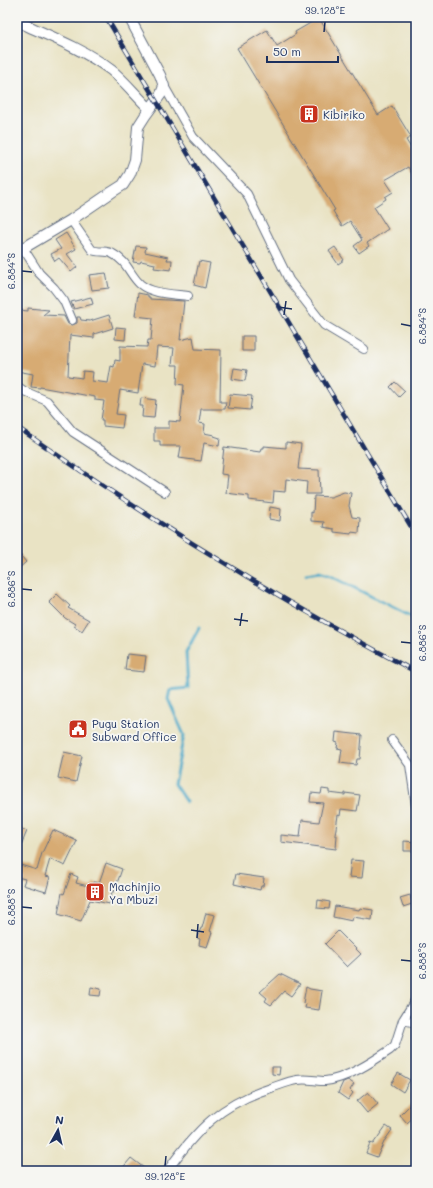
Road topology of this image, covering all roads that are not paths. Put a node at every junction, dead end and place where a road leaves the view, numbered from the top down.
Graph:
1 (130, 17) edge
2 (17, 20) edge
3 (164, 86) junction
4 (150, 110) junction
5 (71, 220) junction
6 (20, 250) edge
7 (188, 296) dead end
8 (72, 320) dead end
9 (364, 349) dead end
10 (17, 386) edge
11 (165, 492) dead end
12 (392, 740) dead end
13 (416, 806) edge
14 (416, 999) edge
15 (403, 1020) junction
16 (416, 1023) edge
17 (167, 1171) edge

1 - 3 street
2 - 4 street
3 - 4 street
3 - 9 street
4 - 5 street
5 - 6 street
5 - 7 street
6 - 8 street
10 - 11 street
12 - 13 street
14 - 15 street
15 - 16 street
15 - 17 street

